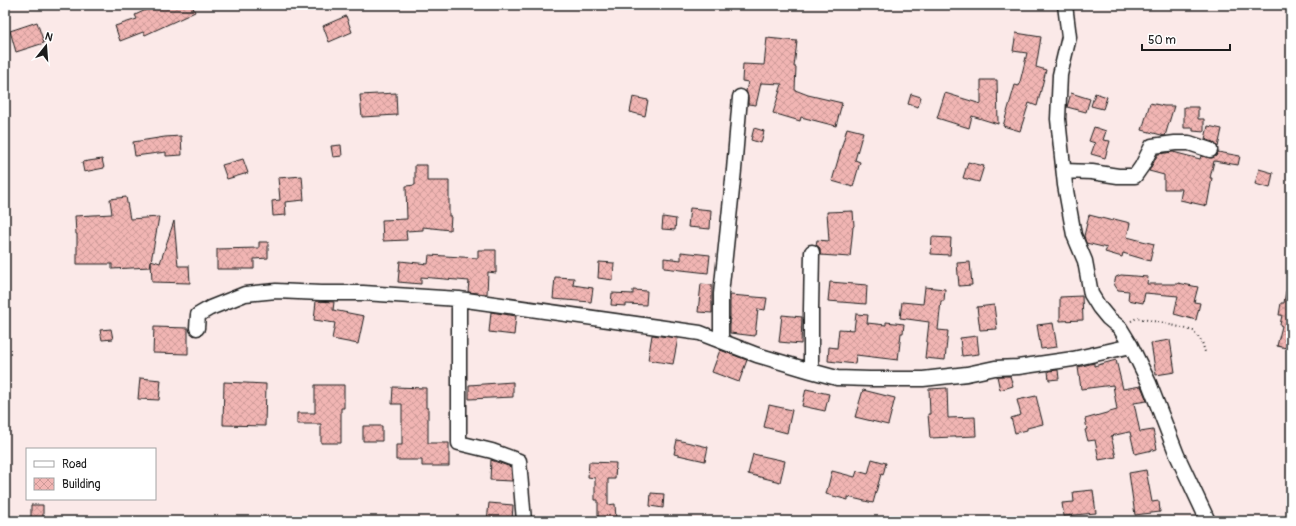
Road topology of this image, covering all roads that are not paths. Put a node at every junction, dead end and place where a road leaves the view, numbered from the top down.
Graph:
1 (1065, 5) edge
2 (740, 97) dead end
3 (1210, 150) dead end
4 (1064, 171) junction
5 (812, 252) dead end
6 (460, 299) junction
7 (197, 328) dead end
8 (721, 340) junction
9 (1131, 346) junction
10 (811, 371) junction
11 (524, 521) edge
12 (1208, 521) edge

1 - 4 street
2 - 8 street
3 - 4 street
4 - 9 street
5 - 10 street
6 - 7 street
6 - 8 street
6 - 11 street
8 - 10 street
9 - 10 street
9 - 12 street

